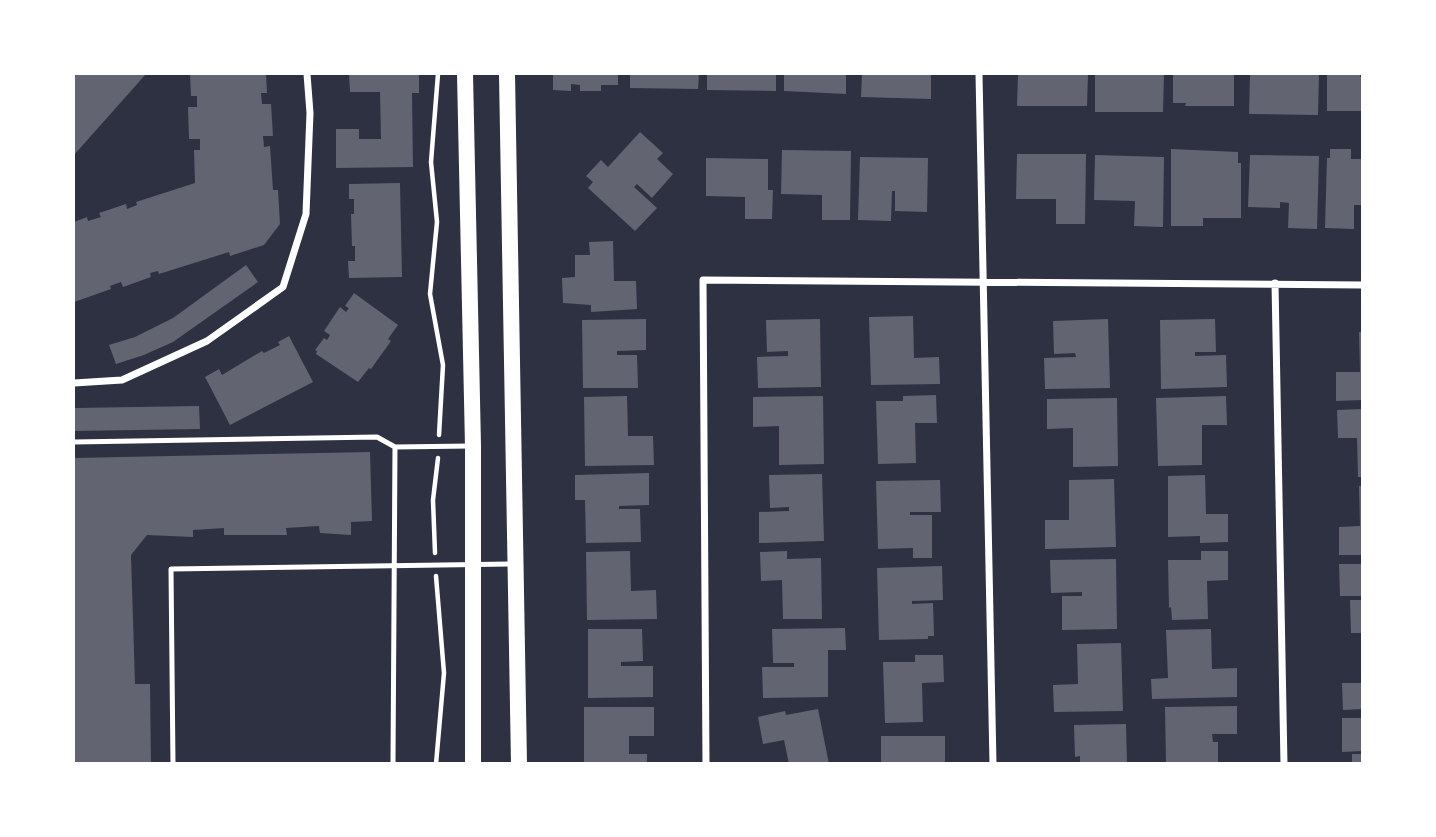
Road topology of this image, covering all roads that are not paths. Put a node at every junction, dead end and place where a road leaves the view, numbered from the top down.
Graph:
1 (307, 74) edge
2 (465, 74) edge
3 (507, 74) edge
4 (979, 74) edge
5 (983, 282) junction
6 (1275, 283) junction
7 (1363, 285) edge
8 (74, 383) edge
9 (74, 442) edge
10 (472, 446) junction
11 (395, 447) junction
12 (474, 564) junction
13 (516, 564) junction
14 (394, 565) junction
15 (173, 764) edge
16 (393, 764) edge
17 (473, 764) edge
18 (519, 764) edge
19 (706, 764) edge
20 (993, 764) edge
21 (1284, 764) edge

1 - 8 street
2 - 10 main road
3 - 13 main road
4 - 5 street
5 - 6 street
5 - 19 street
5 - 20 street
6 - 7 street
6 - 21 street
9 - 11 lane
10 - 11 lane
10 - 12 main road
11 - 14 lane
12 - 13 lane
12 - 14 lane
12 - 17 main road
13 - 18 main road
14 - 15 lane
14 - 16 lane

